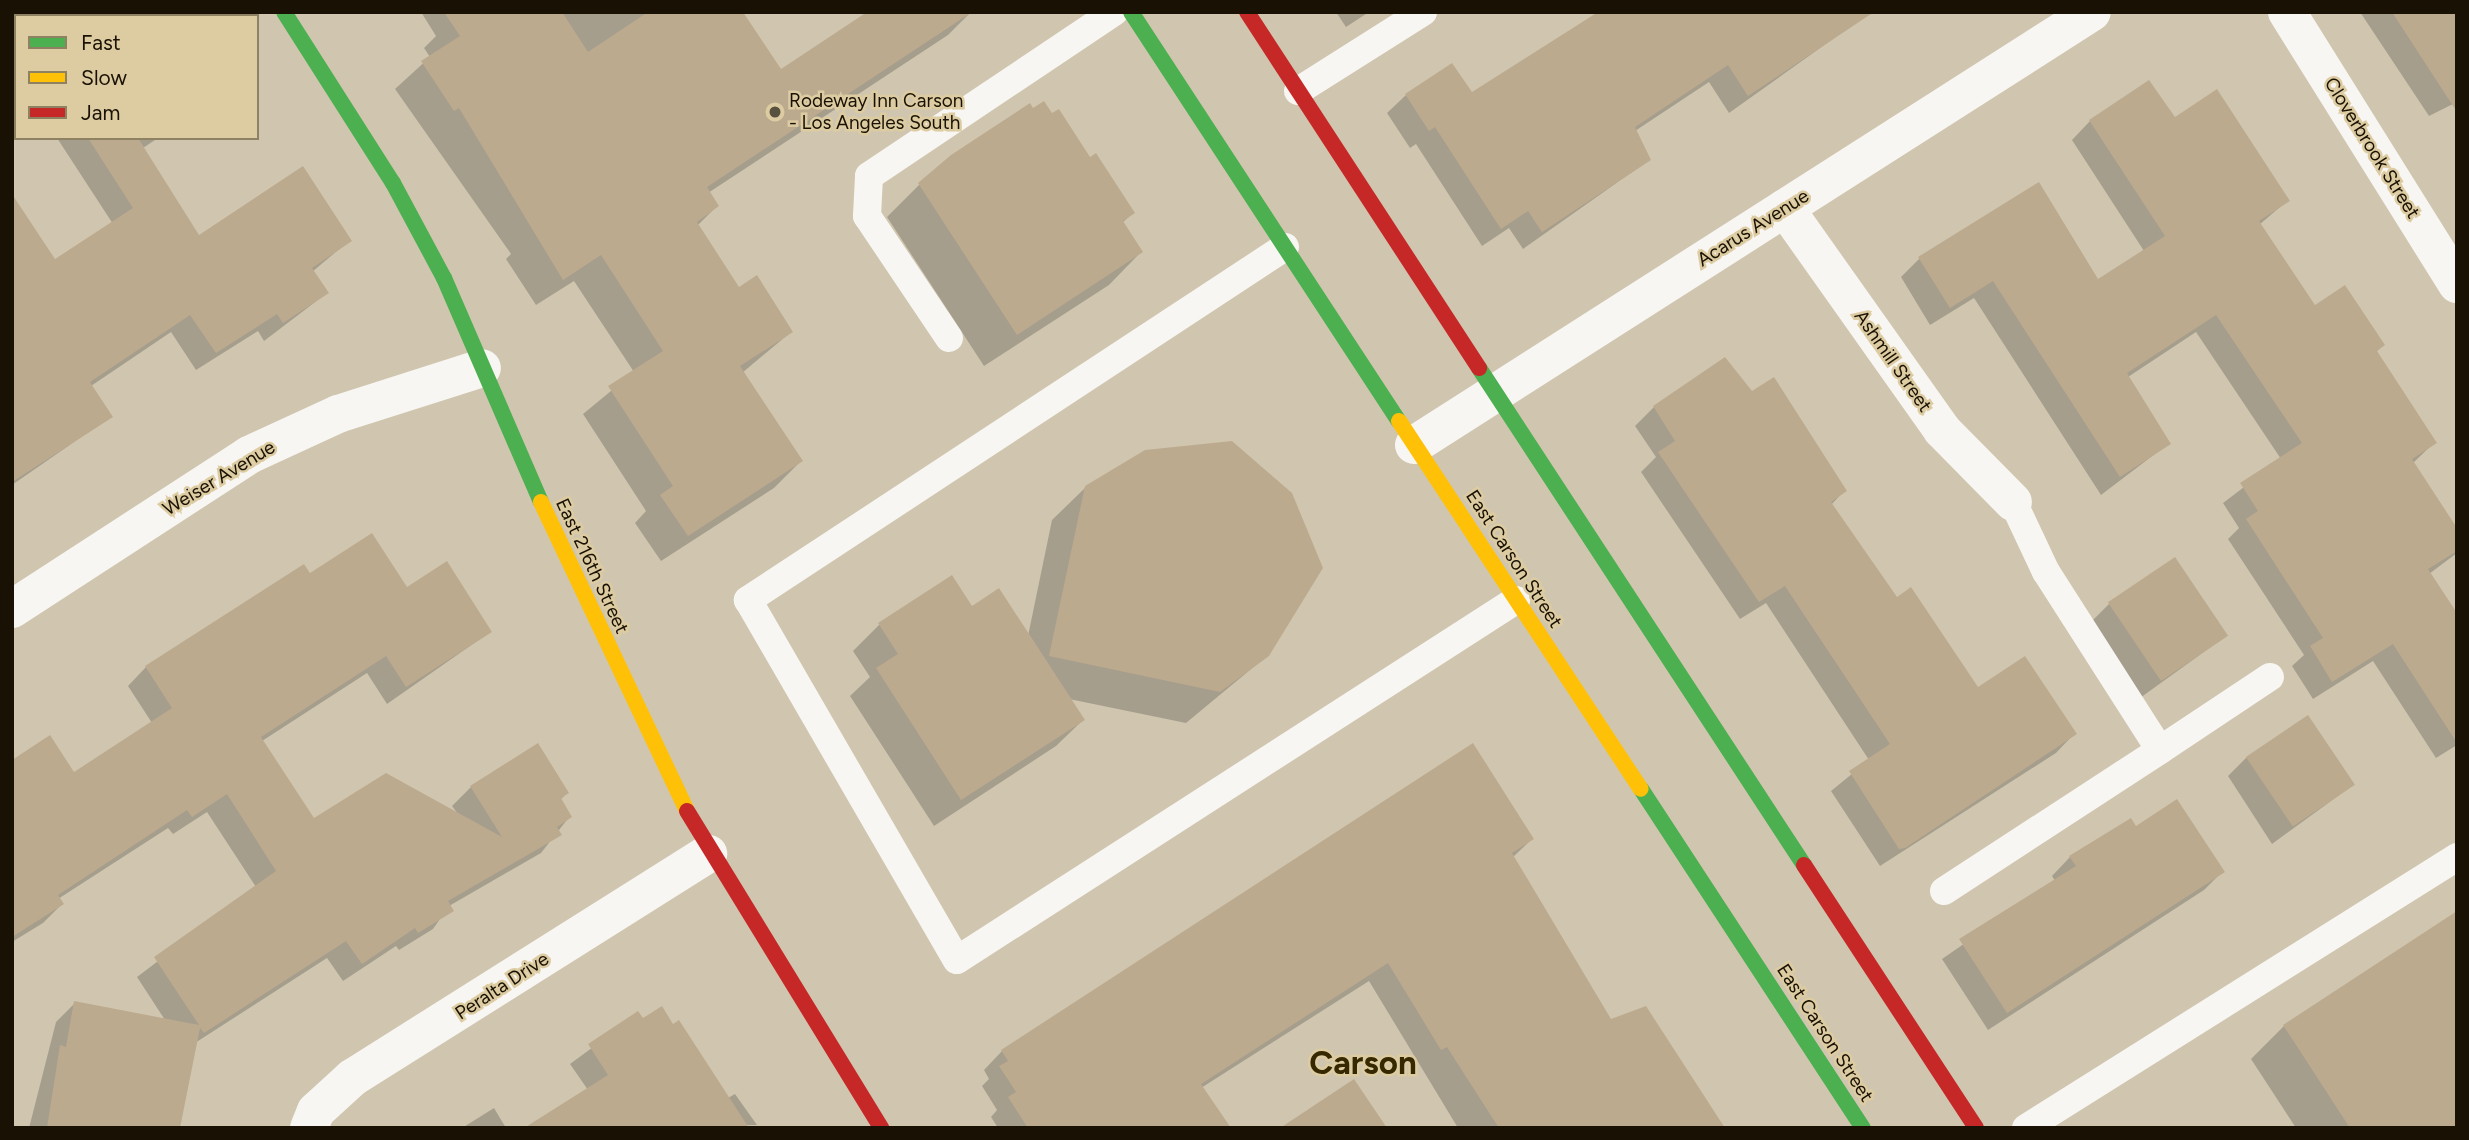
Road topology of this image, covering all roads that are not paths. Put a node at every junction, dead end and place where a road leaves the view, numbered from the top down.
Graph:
1 (284, 12) edge
2 (1114, 12) edge
3 (1131, 12) edge
4 (1247, 12) edge
5 (1423, 12) edge
6 (2092, 12) edge
7 (2287, 12) edge
8 (1298, 91) junction
9 (1785, 208) junction
10 (1285, 247) junction
11 (2457, 284) edge
12 (950, 338) dead end
13 (482, 368) junction
14 (1495, 393) junction
15 (1414, 445) junction
16 (2013, 502) joint
17 (1516, 600) junction
18 (12, 609) edge
19 (2270, 677) dead end
20 (2160, 750) junction
21 (708, 854) junction
22 (2457, 857) edge
23 (1944, 891) dead end
24 (1857, 1126) edge
25 (309, 1128) edge
26 (881, 1128) edge
27 (1976, 1128) edge
28 (2026, 1128) edge

1 - 13 main road, East 216th Street
2 - 12 lane
3 - 10 main road, East Carson Street
4 - 8 main road
5 - 8 lane
6 - 9 street, Acarus Avenue
7 - 11 street, Cloverbrook Street
8 - 14 main road
9 - 14 street, Acarus Avenue
9 - 16 street, Ashmill Street
10 - 15 main road, East Carson Street
10 - 17 lane
13 - 18 street, Weiser Avenue
13 - 21 main road, East 216th Street
14 - 15 street, Acarus Avenue
14 - 27 main road
15 - 17 main road, East Carson Street
16 - 20 lane
17 - 24 main road, East Carson Street
19 - 20 lane
20 - 23 lane
21 - 25 street, Peralta Drive
21 - 26 main road, East 216th Street
22 - 28 lane

